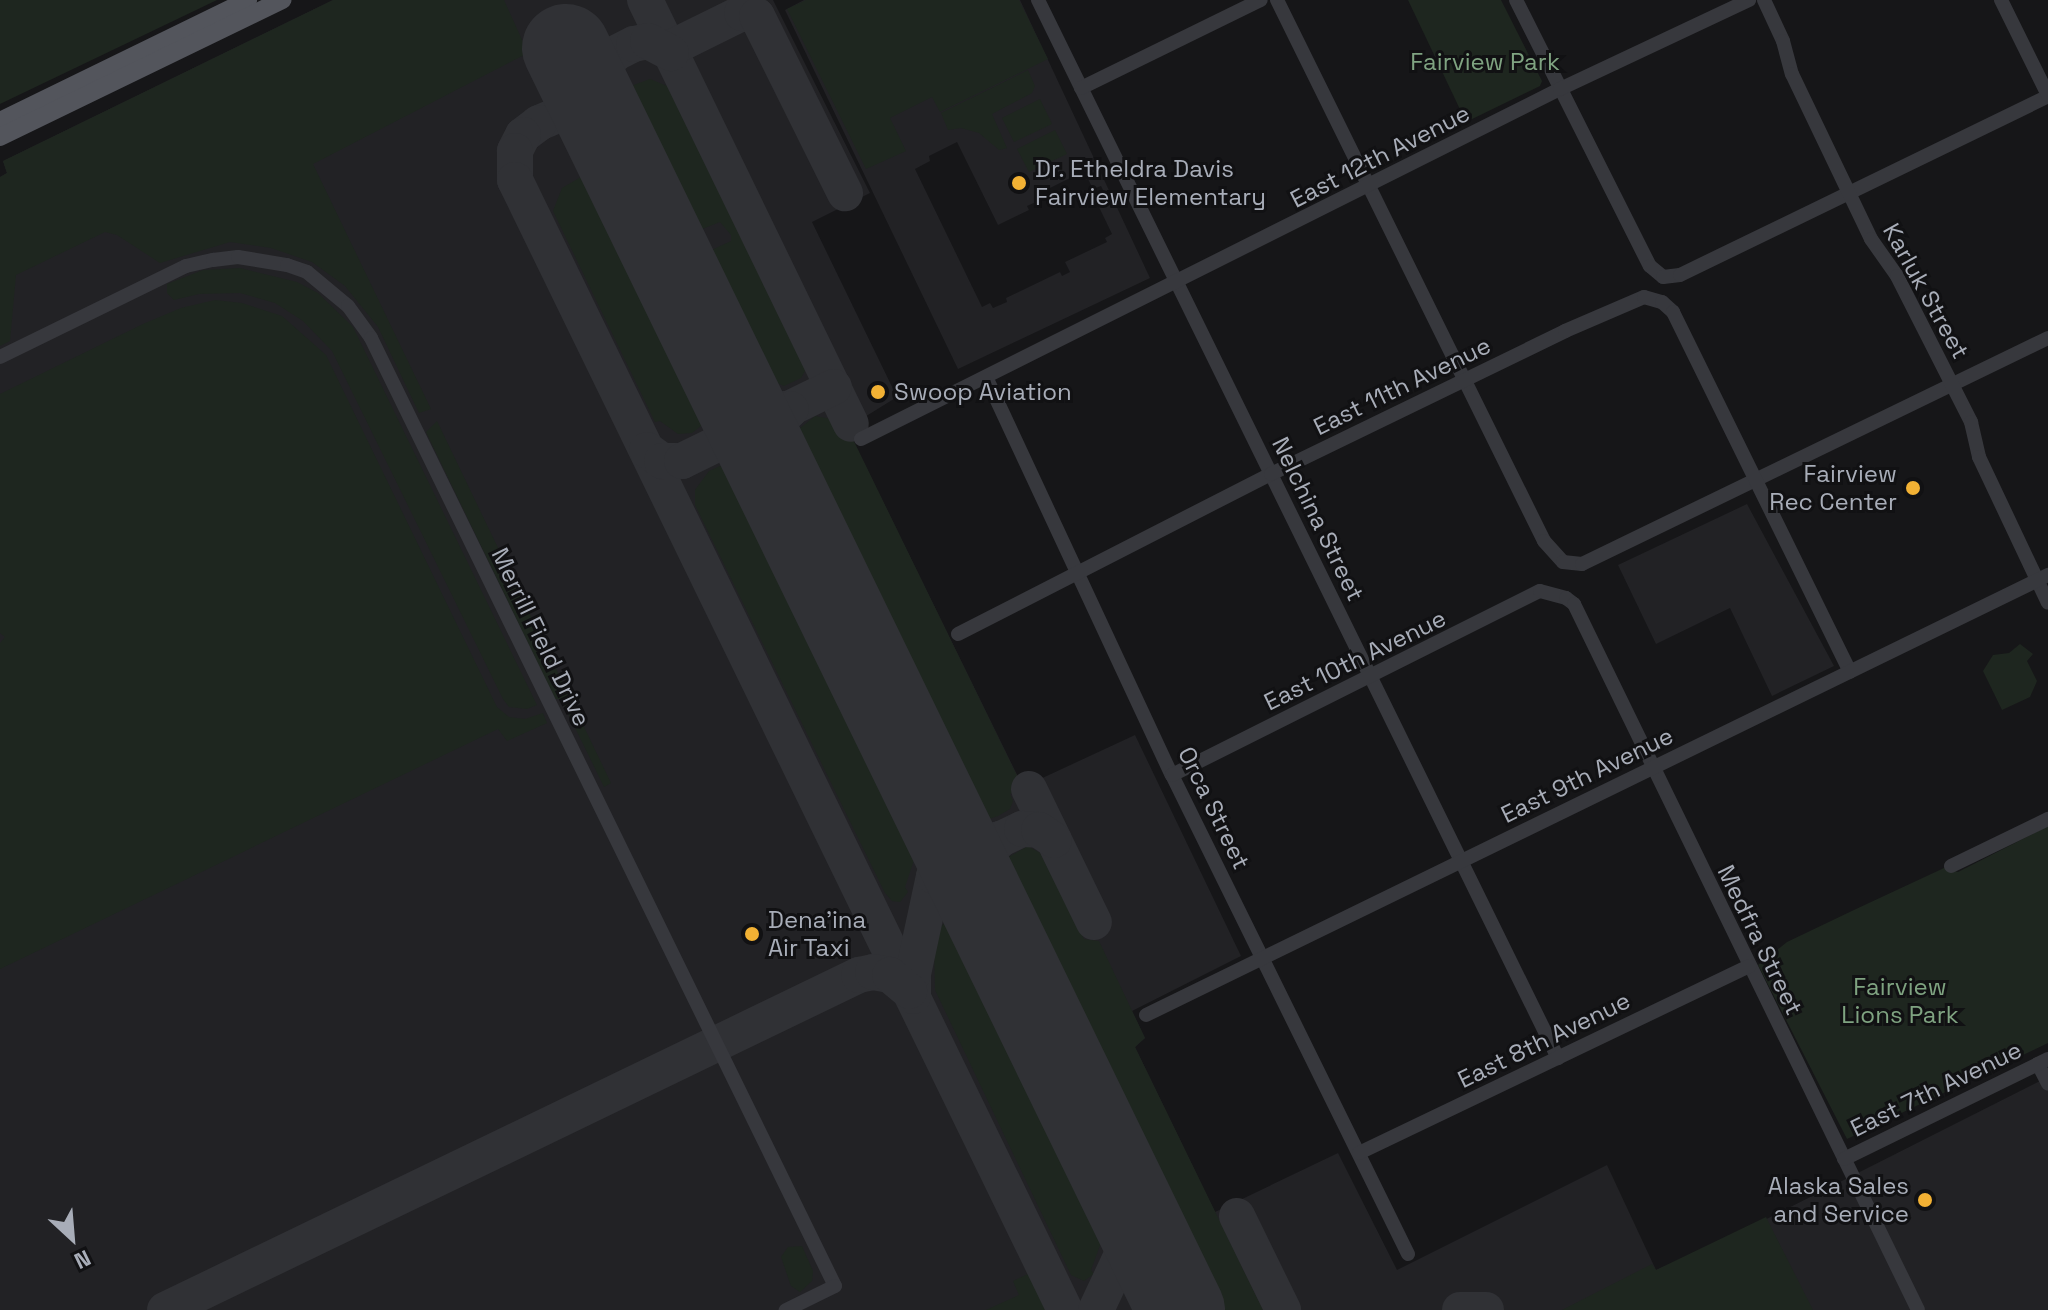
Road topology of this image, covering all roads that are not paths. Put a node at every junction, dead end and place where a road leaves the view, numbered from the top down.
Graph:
1 (248, 0) edge
2 (282, 0) edge
3 (1038, 0) edge
4 (1261, 0) edge
5 (1277, 0) edge
6 (1516, 0) edge
7 (1749, 0) edge
8 (1764, 0) edge
9 (2001, 0) edge
10 (1081, 88) junction
11 (1560, 89) junction
12 (2048, 95) edge
13 (0, 121) edge
14 (0, 137) edge
15 (1369, 187) junction
16 (1849, 192) junction
17 (1177, 283) junction
18 (2048, 338) edge
19 (0, 357) edge
20 (986, 377) junction
21 (1465, 382) junction
22 (1952, 385) junction
23 (861, 439) dead end
24 (1271, 474) junction
25 (1756, 480) junction
26 (1077, 573) junction
27 (2043, 578) edge
28 (1558, 594) joint
29 (2048, 603) edge
30 (958, 634) dead end
31 (1850, 672) junction
32 (1371, 677) junction
33 (1651, 769) junction
34 (1172, 775) junction
35 (2048, 819) edge
36 (1461, 861) junction
37 (1951, 866) dead end
38 (1263, 958) junction
39 (1749, 966) junction
40 (1146, 1015) dead end
41 (1558, 1058) junction
42 (2043, 1062) edge
43 (2048, 1084) edge
44 (1359, 1153) junction
45 (1844, 1159) junction
46 (1408, 1254) dead end
47 (786, 1310) edge
48 (1918, 1310) edge

1 - 13 main road
2 - 14 main road
3 - 10 street, Nelchina Street
4 - 10 street
5 - 15 street
6 - 11 street
7 - 11 street, East 12th Avenue
8 - 16 street, Karluk Street
9 - 12 street
10 - 17 street, Nelchina Street
11 - 15 street, East 12th Avenue
11 - 16 street
12 - 16 street
15 - 17 street, East 12th Avenue
15 - 21 street
16 - 22 street, Karluk Street
17 - 20 street, East 12th Avenue
17 - 24 street, Nelchina Street
18 - 22 street
19 - 47 street, Merrill Field Drive
20 - 23 street, East 12th Avenue
20 - 26 street, Orca Street
21 - 24 street, East 11th Avenue
21 - 25 street
21 - 25 street, East 11th Avenue
22 - 25 street
22 - 27 street, Karluk Street
24 - 26 street, East 11th Avenue
24 - 32 street, Nelchina Street
25 - 31 street
26 - 30 street, East 11th Avenue
26 - 34 street, Orca Street
27 - 29 street, Karluk Street
27 - 31 street, East 9th Avenue
28 - 32 street, East 10th Avenue
28 - 33 street, Medfra Street
31 - 33 street, East 9th Avenue
32 - 34 street, East 10th Avenue
32 - 36 street, Nelchina Street
33 - 36 street, East 9th Avenue
33 - 39 street, Medfra Street
34 - 38 street, Orca Street
35 - 37 street
36 - 38 street, East 9th Avenue
36 - 41 street, Nelchina Street
38 - 40 street, East 9th Avenue
38 - 44 street, Orca Street
39 - 41 street, East 8th Avenue
39 - 45 street, Medfra Street
41 - 44 street, East 8th Avenue
42 - 43 street
42 - 45 street, East 7th Avenue
44 - 46 street, Orca Street
45 - 48 street, Medfra Street

